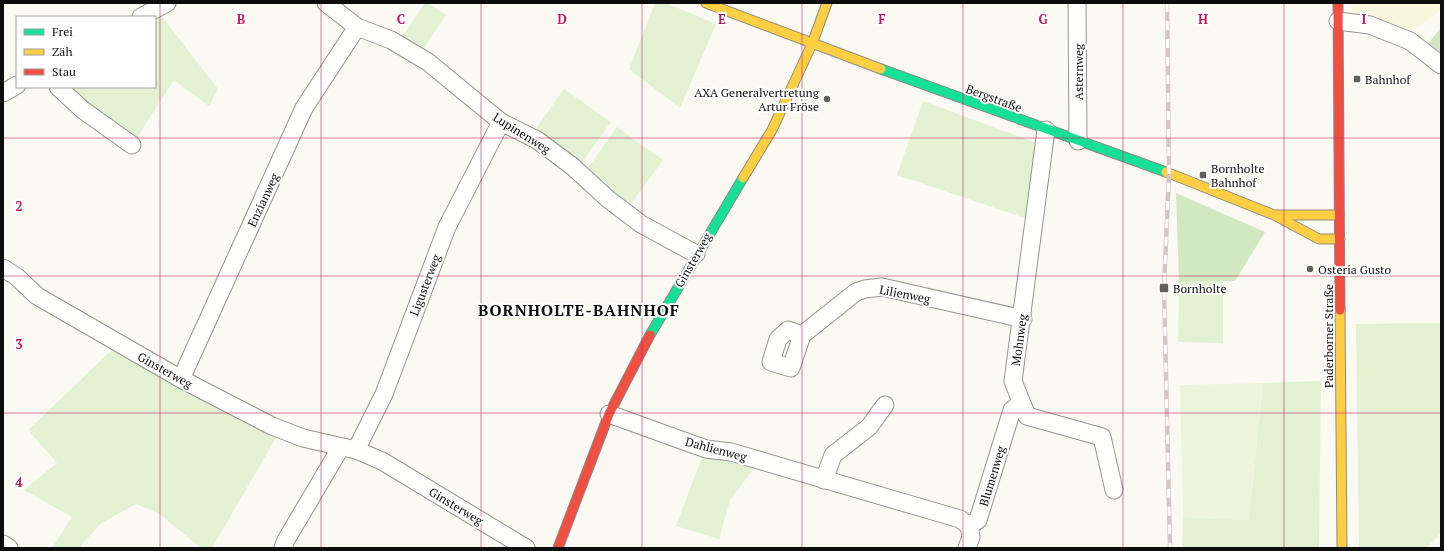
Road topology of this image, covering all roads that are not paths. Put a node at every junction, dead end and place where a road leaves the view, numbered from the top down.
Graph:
1 (167, 3) edge
2 (326, 3) edge
3 (706, 3) edge
4 (827, 3) edge
5 (1077, 3) edge
6 (1338, 3) edge
7 (143, 16) edge
8 (1338, 21) junction
9 (357, 27) junction
10 (812, 44) junction
11 (1441, 65) edge
12 (16, 86) edge
13 (59, 88) edge
14 (3, 93) edge
15 (501, 122) junction
16 (1046, 130) junction
17 (1078, 141) junction
18 (132, 145) dead end
19 (1274, 215) junction
20 (1339, 215) junction
21 (1340, 239) junction
22 (696, 254) junction
23 (3, 268) edge
24 (1023, 319) junction
25 (802, 335) dead end
26 (181, 379) junction
27 (1021, 403) junction
28 (885, 406) dead end
29 (609, 414) junction
30 (348, 448) junction
31 (824, 480) junction
32 (1114, 490) dead end
33 (969, 526) junction
34 (3, 544) edge
35 (285, 544) edge
36 (9, 548) edge
37 (526, 548) edge
38 (558, 548) edge
39 (967, 548) edge
40 (1342, 548) edge

1 - 7 street
2 - 9 street, Lupinenweg
3 - 10 street, Bergstraße
4 - 10 street, Ginsterweg
5 - 17 street, Asternweg
6 - 8 street, Paderborner Straße
8 - 11 street
8 - 20 street, Paderborner Straße
9 - 15 street, Lupinenweg
9 - 26 street, Enzianweg
10 - 16 street, Bergstraße
10 - 22 street, Ginsterweg
12 - 14 street
13 - 18 street
15 - 22 street, Lupinenweg
15 - 30 street, Ligusterweg
16 - 17 street, Bergstraße
16 - 24 street, Mohnweg
17 - 19 street, Bergstraße
19 - 20 street, Bergstraße
19 - 21 street, Bergstraße
20 - 21 street, Paderborner Straße
21 - 40 street, Paderborner Straße
22 - 29 street, Ginsterweg
23 - 26 street, Ginsterweg
24 - 25 street, Lilienweg
24 - 27 street, Mohnweg
26 - 30 street, Ginsterweg
27 - 32 street, Mohnweg
27 - 33 street, Blumenweg
28 - 31 street
29 - 31 street, Dahlienweg
29 - 38 street, Ginsterweg
30 - 35 street
30 - 37 street, Ginsterweg
31 - 33 street, Dahlienweg
33 - 39 street
34 - 36 street

